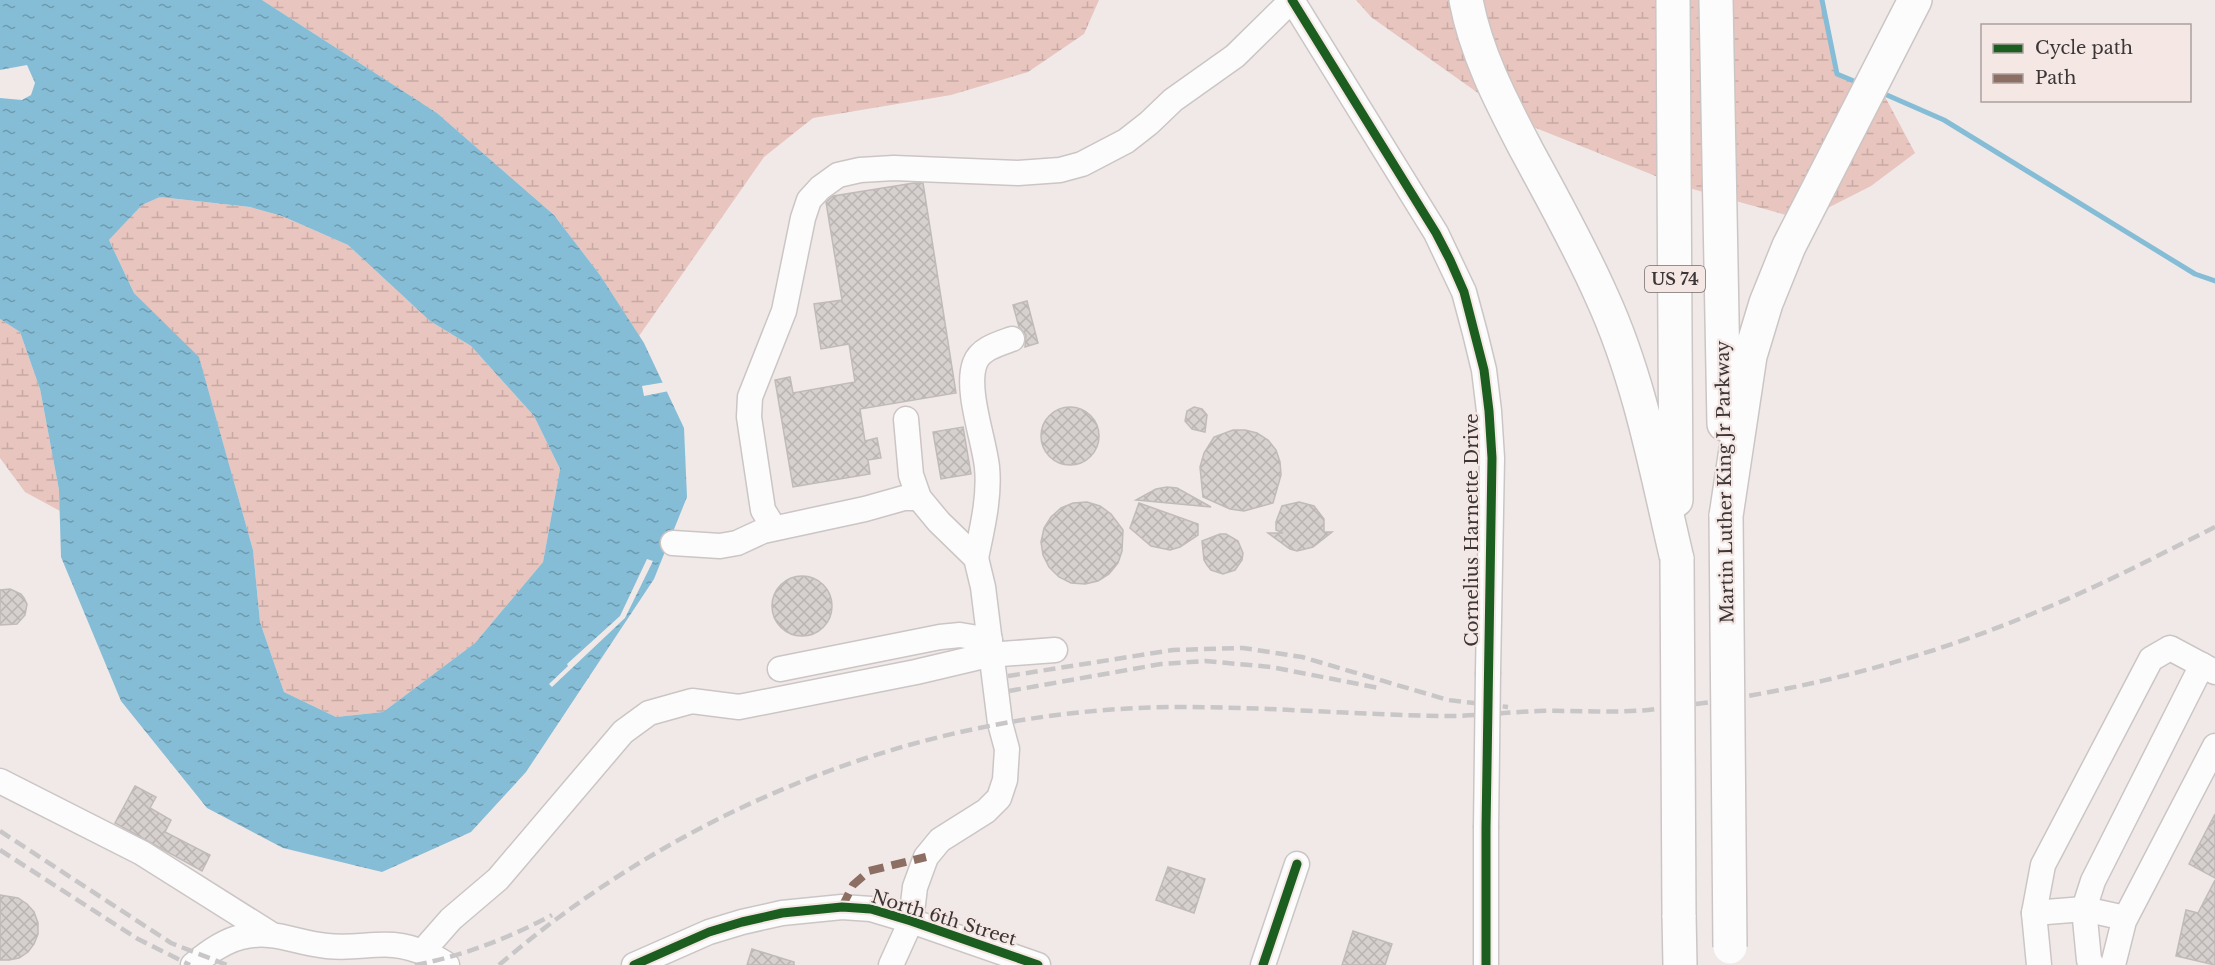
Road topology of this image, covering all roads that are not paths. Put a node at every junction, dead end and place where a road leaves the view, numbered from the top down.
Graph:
1 (1292, 0) edge
2 (1466, 0) edge
3 (1673, 0) edge
4 (1716, 0) edge
5 (1915, 0) edge
6 (1012, 339) dead end
7 (906, 419) dead end
8 (919, 498) junction
9 (1726, 516) junction
10 (774, 528) junction
11 (673, 543) dead end
12 (976, 558) junction
13 (1677, 559) junction
14 (991, 648) junction
15 (1055, 650) dead end
16 (780, 669) dead end
17 (2208, 669) edge
18 (2215, 746) edge
19 (0, 781) edge
20 (1297, 864) dead end
21 (2084, 909) junction
22 (2034, 913) junction
23 (2125, 918) junction
24 (911, 921) junction
25 (269, 933) junction
26 (422, 952) junction
27 (1730, 956) edge
28 (193, 965) edge
29 (447, 965) edge
30 (634, 965) edge
31 (891, 965) edge
32 (1038, 965) edge
33 (1263, 965) edge
34 (1486, 965) edge
35 (1680, 965) edge
36 (2039, 965) edge
37 (2092, 965) edge
38 (2113, 965) edge

1 - 10 street
1 - 34 street, Cornelius Harnette Drive, bridge
2 - 13 highway
3 - 13 highway, US 74
4 - 9 highway, Martin Luther King Jr Parkway / US 74
5 - 9 highway
6 - 12 street
7 - 8 street
8 - 10 street
8 - 12 street
9 - 27 highway, Martin Luther King Jr Parkway / US 74, bridge
10 - 11 street
12 - 14 street
13 - 35 highway, US 74, bridge
14 - 15 street
14 - 16 street
14 - 24 street
14 - 26 street
17 - 21 street
17 - 22 street
18 - 23 street
19 - 25 street
20 - 33 street
21 - 22 street
21 - 23 street
21 - 37 street
22 - 36 street
23 - 38 street
24 - 30 street, North 6th Street
24 - 31 street
24 - 32 street, North 6th Street
25 - 26 street
25 - 28 street
26 - 29 street

